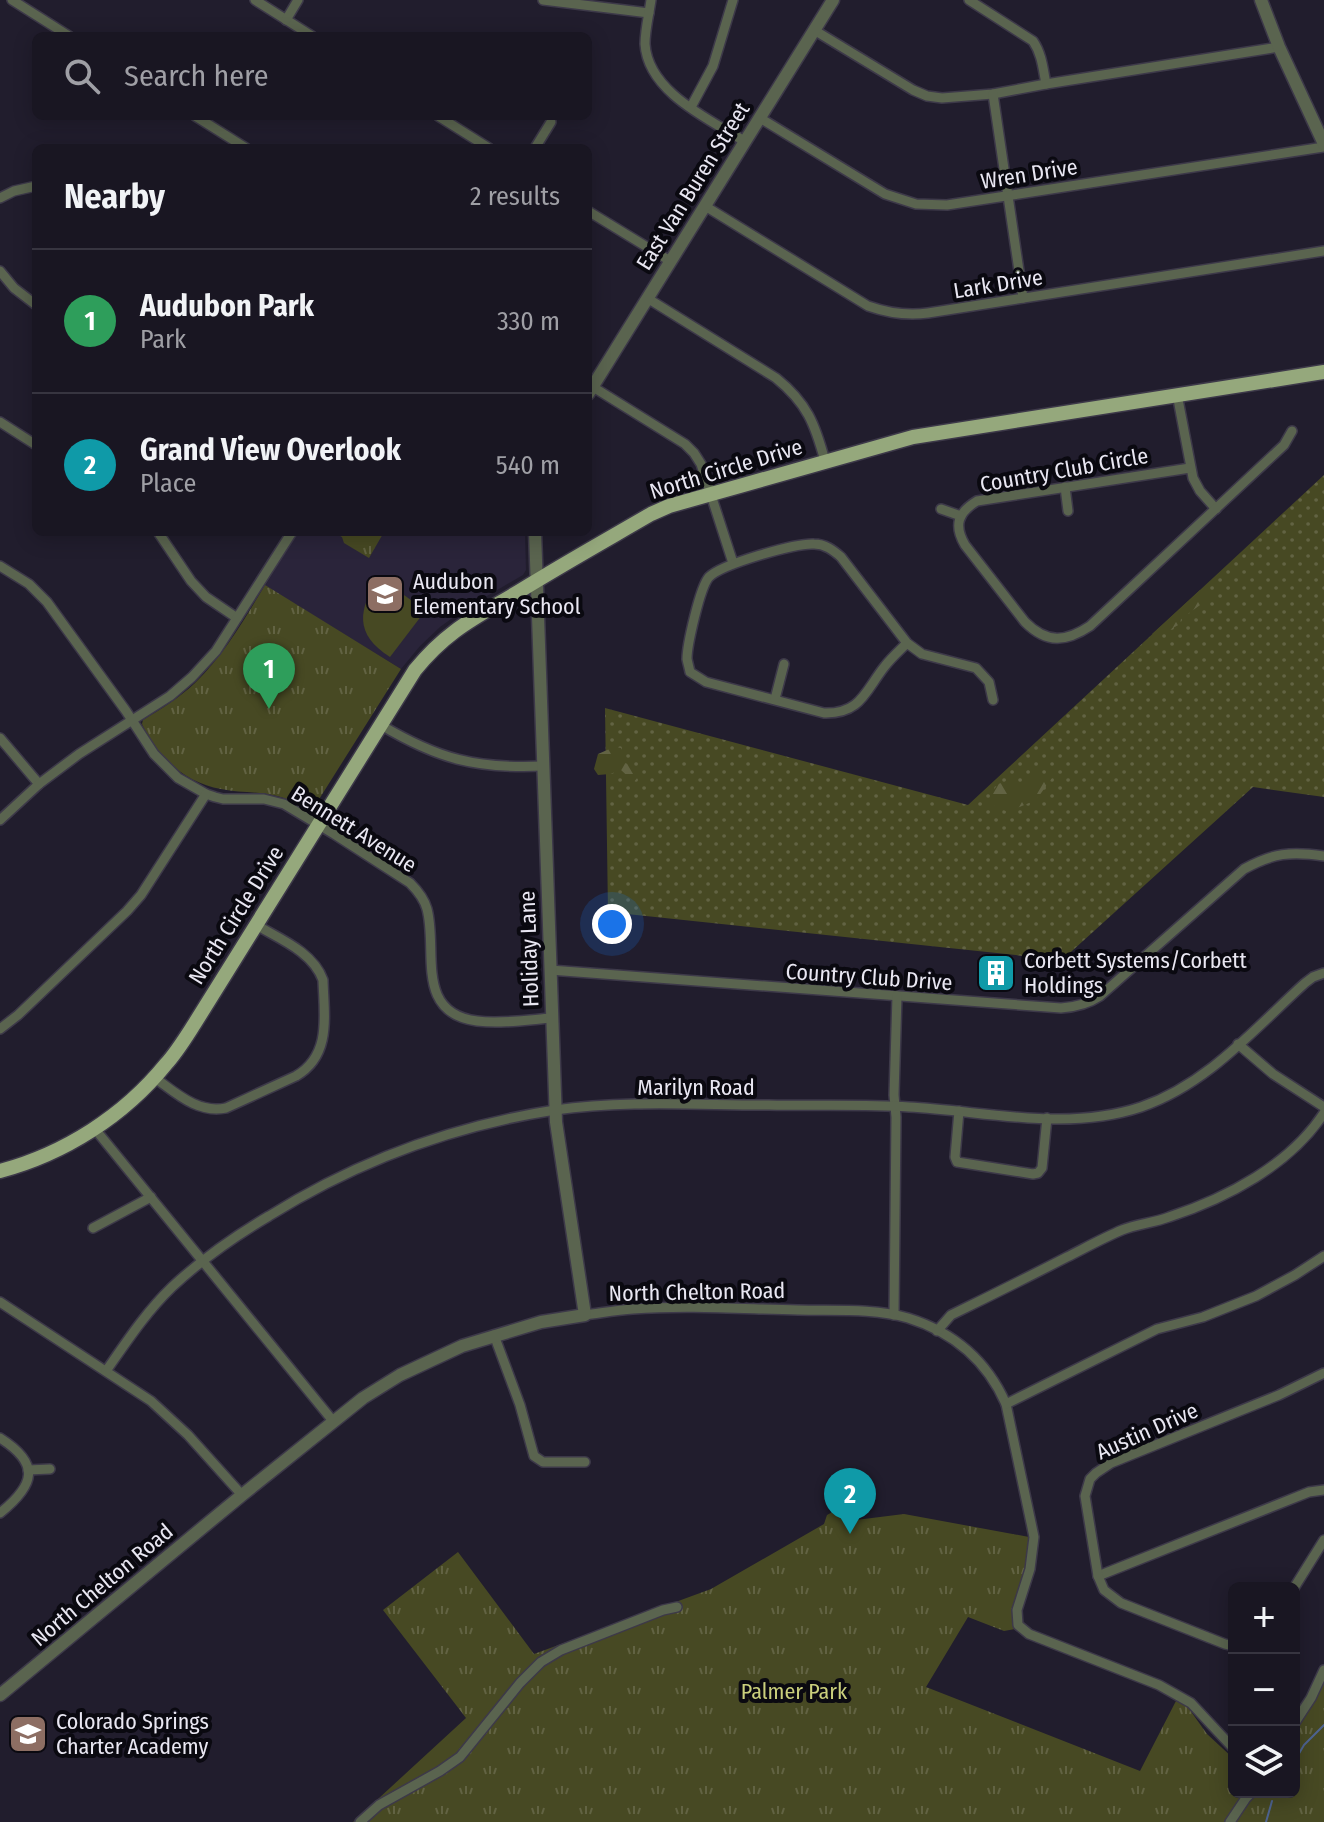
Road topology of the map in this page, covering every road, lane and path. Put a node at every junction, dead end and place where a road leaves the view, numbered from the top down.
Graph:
1 (12, 0) edge
2 (255, 0) edge
3 (298, 0) edge
4 (543, 0) edge
5 (651, 0) edge
6 (733, 0) edge
7 (833, 0) edge
8 (969, 0) edge
9 (1261, 0) edge
10 (649, 13) junction
11 (286, 20) junction
12 (814, 30) junction
13 (63, 32) edge
14 (306, 32) edge
15 (1279, 47) junction
16 (1046, 84) junction
17 (993, 94) junction
18 (691, 107) junction
19 (760, 118) junction
20 (201, 120) edge
21 (444, 120) edge
22 (551, 122) dead end
23 (744, 141) junction
24 (240, 144) edge
25 (483, 144) edge
26 (537, 144) edge
27 (1324, 145) edge
28 (32, 187) edge
29 (1009, 196) junction
30 (0, 198) edge
31 (705, 206) junction
32 (592, 213) edge
33 (1324, 251) edge
34 (670, 261) junction
35 (0, 271) edge
36 (647, 298) junction
37 (1023, 298) junction
38 (32, 302) edge
39 (1324, 372) edge
40 (592, 387) edge
41 (592, 391) edge
42 (1177, 394) junction
43 (0, 422) edge
44 (1292, 431) dead end
45 (32, 442) edge
46 (825, 461) junction
47 (1190, 468) junction
48 (1065, 487) junction
49 (711, 494) junction
50 (941, 509) dead end
51 (1216, 509) junction
52 (1068, 511) dead end
53 (961, 516) junction
54 (161, 536) edge
55 (289, 536) edge
56 (535, 536) edge
57 (733, 563) junction
58 (0, 566) edge
59 (536, 580) junction
60 (237, 618) junction
61 (907, 643) junction
62 (784, 664) dead end
63 (775, 699) junction
64 (993, 700) dead end
65 (132, 721) junction
66 (381, 725) junction
67 (0, 738) edge
68 (543, 766) junction
69 (39, 784) junction
70 (206, 794) junction
71 (0, 820) edge
72 (320, 824) junction
73 (1324, 856) edge
74 (256, 925) junction
75 (550, 970) junction
76 (1324, 973) edge
77 (897, 996) junction
78 (551, 1018) junction
79 (0, 1029) edge
80 (1238, 1044) junction
81 (155, 1078) junction
82 (895, 1107) junction
83 (555, 1110) junction
84 (1324, 1110) edge
85 (959, 1111) junction
86 (1047, 1118) junction
87 (95, 1129) junction
88 (0, 1171) edge
89 (151, 1197) junction
90 (93, 1228) dead end
91 (1324, 1256) edge
92 (203, 1262) junction
93 (0, 1302) edge
94 (585, 1315) junction
95 (894, 1315) junction
96 (937, 1331) junction
97 (494, 1335) junction
98 (106, 1371) junction
99 (1324, 1373) edge
100 (1006, 1404) junction
101 (333, 1421) junction
102 (0, 1438) edge
103 (585, 1462) dead end
104 (50, 1469) dead end
105 (28, 1470) junction
106 (1324, 1490) edge
107 (242, 1495) junction
108 (0, 1513) edge
109 (1324, 1540) edge
110 (1098, 1576) junction
111 (1298, 1582) edge
112 (677, 1607) dead end
113 (1228, 1645) edge
114 (1324, 1670) edge
115 (0, 1695) edge
116 (1300, 1715) edge
117 (1228, 1742) edge
118 (1246, 1798) edge
119 (360, 1822) edge
120 (1230, 1822) edge

1 - 13 street
2 - 11 street
3 - 11 street
4 - 10 street
5 - 10 street
6 - 18 street
7 - 12 street, East Van Buren Street
8 - 16 street
9 - 15 street
10 - 18 street
11 - 14 street
12 - 17 street
12 - 19 street, East Van Buren Street
15 - 16 street
15 - 27 street
16 - 17 street
17 - 29 street
18 - 23 street
19 - 23 street, East Van Buren Street
19 - 29 street, Wren Drive
20 - 24 street
21 - 25 street
22 - 26 street
23 - 31 street, East Van Buren Street
27 - 29 street, Wren Drive
28 - 30 street
29 - 37 street
31 - 34 street, East Van Buren Street
31 - 37 street, Lark Drive
32 - 34 street
33 - 37 street, Lark Drive
34 - 36 street, East Van Buren Street
35 - 38 street
36 - 40 street, East Van Buren Street
36 - 46 street
39 - 42 main road, North Circle Drive
41 - 49 street
42 - 46 main road, North Circle Drive
42 - 47 street
43 - 45 street
44 - 51 street, Country Club Circle
46 - 49 main road, North Circle Drive
47 - 48 street, Country Club Circle
47 - 51 street
48 - 52 street
48 - 53 street, Country Club Circle
49 - 57 street
49 - 59 main road, North Circle Drive
50 - 53 street
51 - 53 street, Country Club Circle
54 - 60 street
55 - 60 street
56 - 59 street
57 - 61 street
57 - 63 street
58 - 65 street, Bennett Avenue
59 - 66 main road, North Circle Drive
59 - 68 street, Holiday Lane
60 - 65 street
61 - 63 street
61 - 64 street
62 - 63 street
65 - 69 street
65 - 70 street, Bennett Avenue
66 - 68 street
66 - 72 main road, North Circle Drive
67 - 69 street
68 - 75 street, Holiday Lane
69 - 71 street
70 - 72 street, Bennett Avenue
70 - 79 street
72 - 74 main road, North Circle Drive
72 - 78 street, Bennett Avenue
73 - 77 street, Country Club Drive
74 - 81 main road, North Circle Drive
74 - 81 street
75 - 77 street, Country Club Drive
75 - 78 street, Holiday Lane
76 - 80 street, Marilyn Road
77 - 82 street
78 - 83 street, Holiday Lane
80 - 84 street
80 - 86 street, Marilyn Road
81 - 87 main road, North Circle Drive
82 - 83 street, Marilyn Road
82 - 85 street, Marilyn Road
82 - 95 street
83 - 92 street, Marilyn Road
83 - 94 street, Holiday Lane
84 - 96 street
85 - 86 street, Marilyn Road
85 - 86 street
87 - 88 main road, North Circle Drive
87 - 89 street
89 - 90 street
89 - 92 street
91 - 100 street
92 - 98 street, Marilyn Road
92 - 101 street
93 - 98 street
94 - 95 street, North Chelton Road
94 - 97 street, North Chelton Road
95 - 96 street, North Chelton Road
96 - 100 street, North Chelton Road
97 - 101 street, North Chelton Road
97 - 103 street
98 - 107 street
99 - 110 street, Austin Drive
100 - 117 street, North Chelton Road
101 - 107 street, North Chelton Road
102 - 105 street
104 - 105 street
105 - 108 street
106 - 110 street
107 - 115 street, North Chelton Road
109 - 111 street
110 - 113 street
112 - 119 street
114 - 116 street
118 - 120 street

